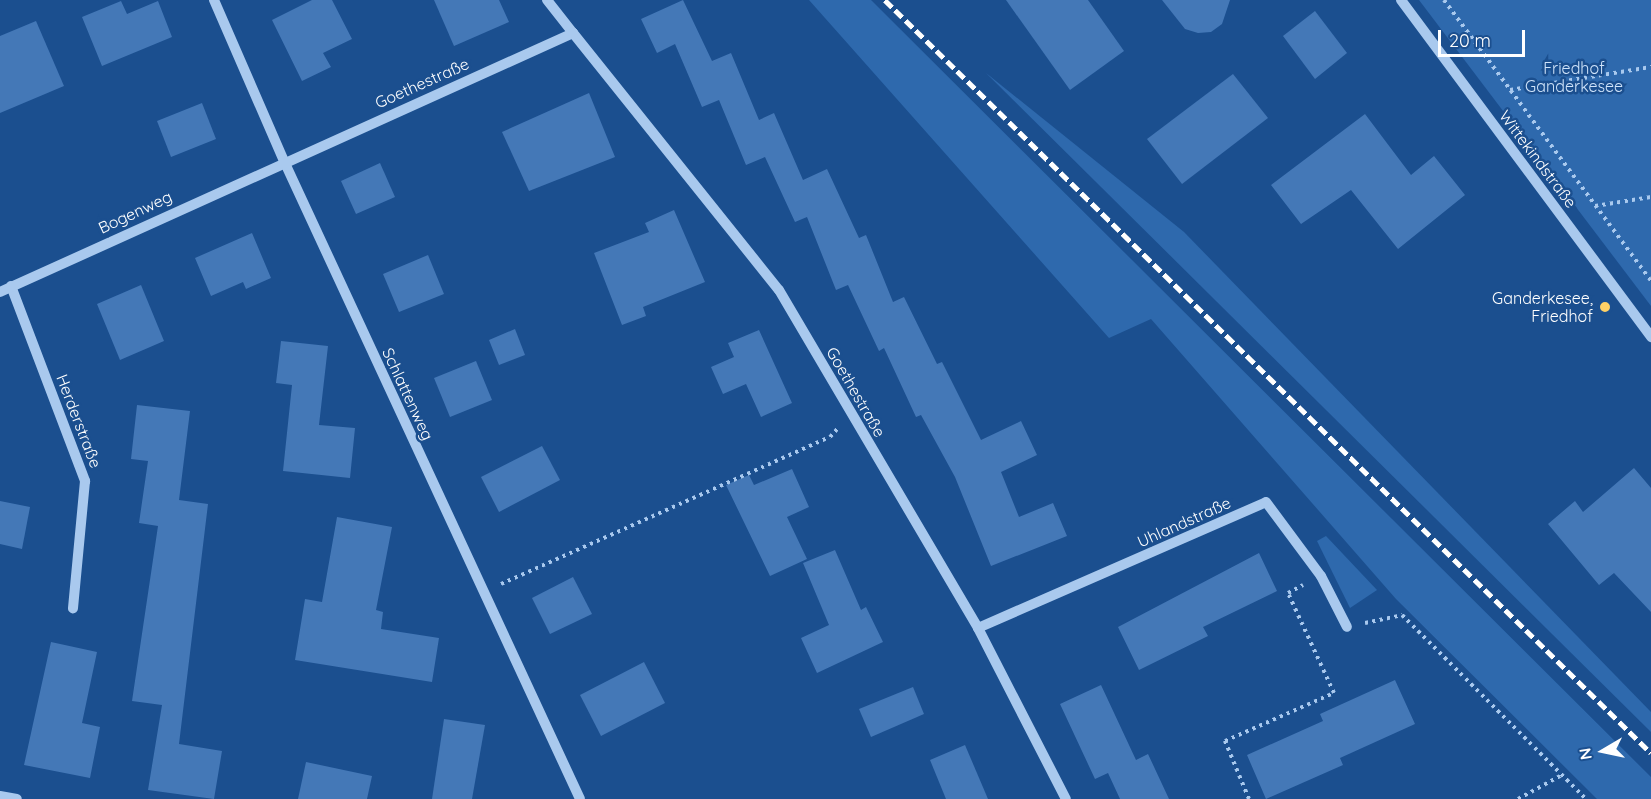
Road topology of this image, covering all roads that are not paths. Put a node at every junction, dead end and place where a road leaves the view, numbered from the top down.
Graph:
1 (214, 0) edge
2 (547, 0) edge
3 (1401, 0) edge
4 (573, 33) junction
5 (284, 161) junction
6 (11, 286) junction
7 (0, 292) edge
8 (1651, 337) edge
9 (73, 608) dead end
10 (1347, 627) road end
11 (978, 628) junction
12 (0, 796) edge
13 (17, 799) edge
14 (580, 799) edge
15 (1066, 799) edge

1 - 5 street, Schlattenweg
2 - 4 street, Goethestraße
3 - 8 street, Wittekindstraße
4 - 5 street, Goethestraße
4 - 11 street, Goethestraße
5 - 6 street, Bogenweg
5 - 14 street, Schlattenweg
6 - 7 street, Bogenweg
6 - 9 street, Herderstraße
10 - 11 street, Uhlandstraße
11 - 15 street, Goethestraße
12 - 13 street

